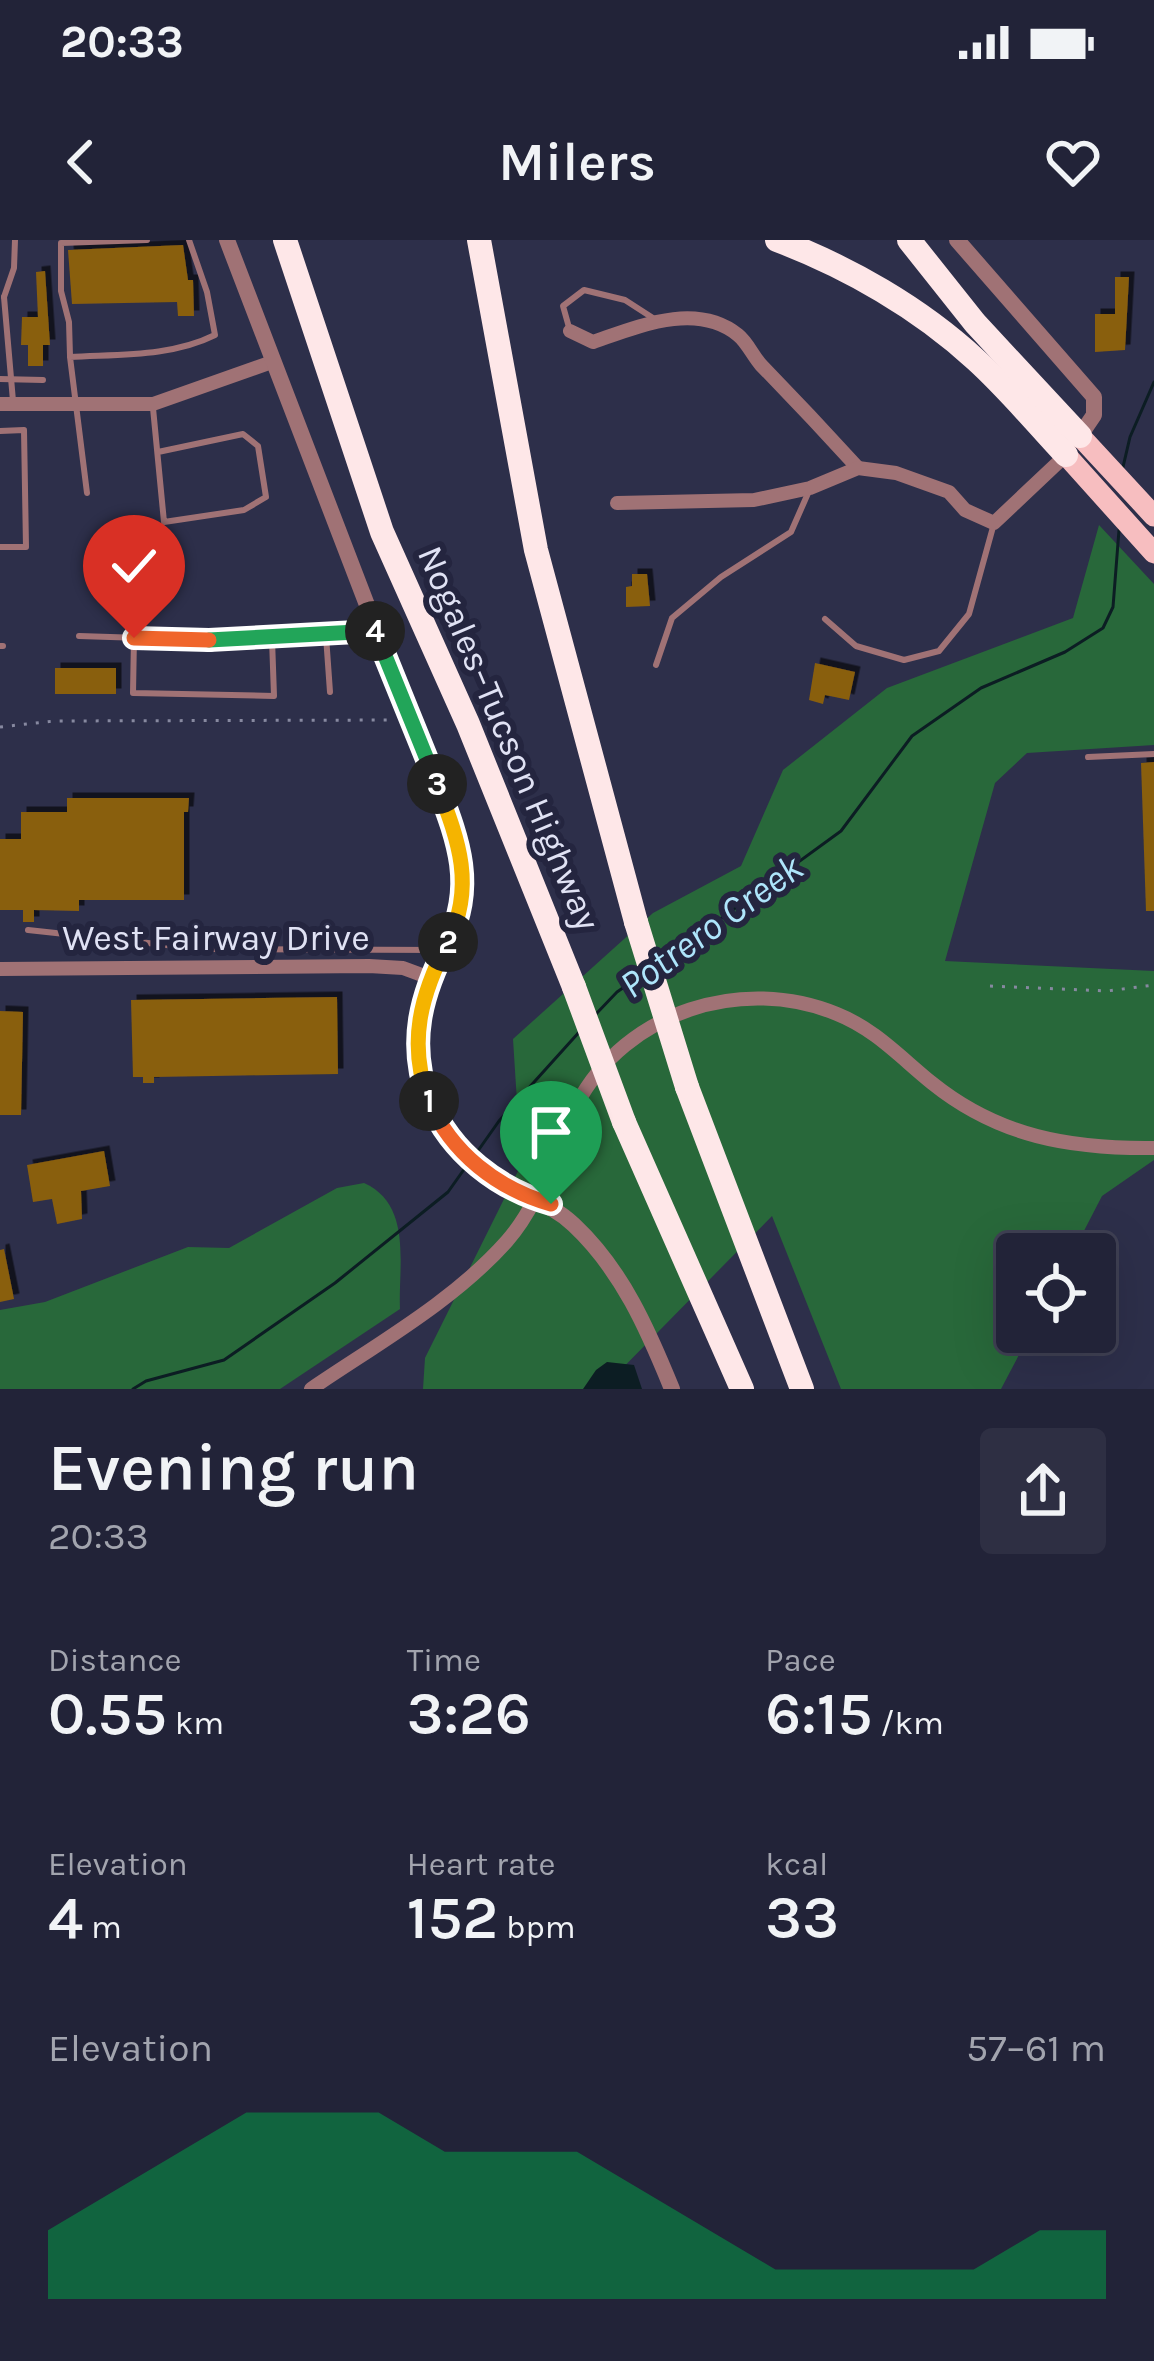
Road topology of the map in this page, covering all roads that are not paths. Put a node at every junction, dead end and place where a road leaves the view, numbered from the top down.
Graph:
1 (15, 240) edge
2 (147, 240) edge
3 (189, 240) edge
4 (227, 240) edge
5 (285, 240) edge
6 (479, 240) edge
7 (777, 240) edge
8 (909, 240) edge
9 (957, 240) edge
10 (2, 297) edge
11 (656, 320) junction
12 (570, 331) joint
13 (70, 357) junction
14 (272, 362) junction
15 (0, 379) edge
16 (11, 379) junction
17 (43, 380) dead end
18 (7, 404) edge
19 (78, 404) junction
20 (153, 404) junction
21 (0, 431) edge
22 (1073, 446) junction
23 (158, 452) junction
24 (858, 468) junction
25 (810, 488) junction
26 (87, 493) dead end
27 (617, 503) dead end
28 (1154, 516) edge
29 (994, 524) junction
30 (0, 547) edge
31 (1151, 550) edge
32 (825, 619) dead end
33 (377, 631) junction
34 (79, 636) dead end
35 (326, 636) junction
36 (134, 638) junction
37 (272, 639) junction
38 (656, 665) dead end
39 (331, 692) dead end
40 (1154, 754) edge
41 (1088, 757) dead end
42 (28, 930) dead end
43 (444, 950) junction
44 (0, 968) edge
45 (430, 978) junction
46 (1154, 1148) edge
47 (536, 1200) junction
48 (311, 1389) edge
49 (672, 1389) edge
50 (742, 1389) edge
51 (802, 1389) edge

1 - 10 lane
2 - 13 lane
3 - 13 lane
4 - 14 street
5 - 50 highway, Nogales–Tucson Highway, bridge
6 - 51 highway, Nogales–Tucson Highway, bridge
7 - 22 highway
8 - 22 highway
9 - 22 street
10 - 16 lane
11 - 12 street
11 - 12 lane
11 - 24 street
13 - 19 lane
14 - 20 street
14 - 33 street
15 - 16 lane
16 - 17 lane
16 - 18 lane
18 - 19 street
19 - 20 street
19 - 26 lane
20 - 23 lane
21 - 30 lane
22 - 28 main road
22 - 29 street
22 - 31 main road
23 - 23 lane
24 - 25 street
24 - 29 street
25 - 27 street
25 - 38 lane
29 - 32 lane
33 - 35 lane
33 - 43 street
34 - 36 lane
35 - 37 lane
35 - 39 lane
36 - 37 lane
36 - 37 lane
40 - 41 lane
42 - 43 lane
43 - 45 street
44 - 45 street, West Fairway Drive
45 - 47 street
46 - 47 street
47 - 48 street
47 - 49 street

